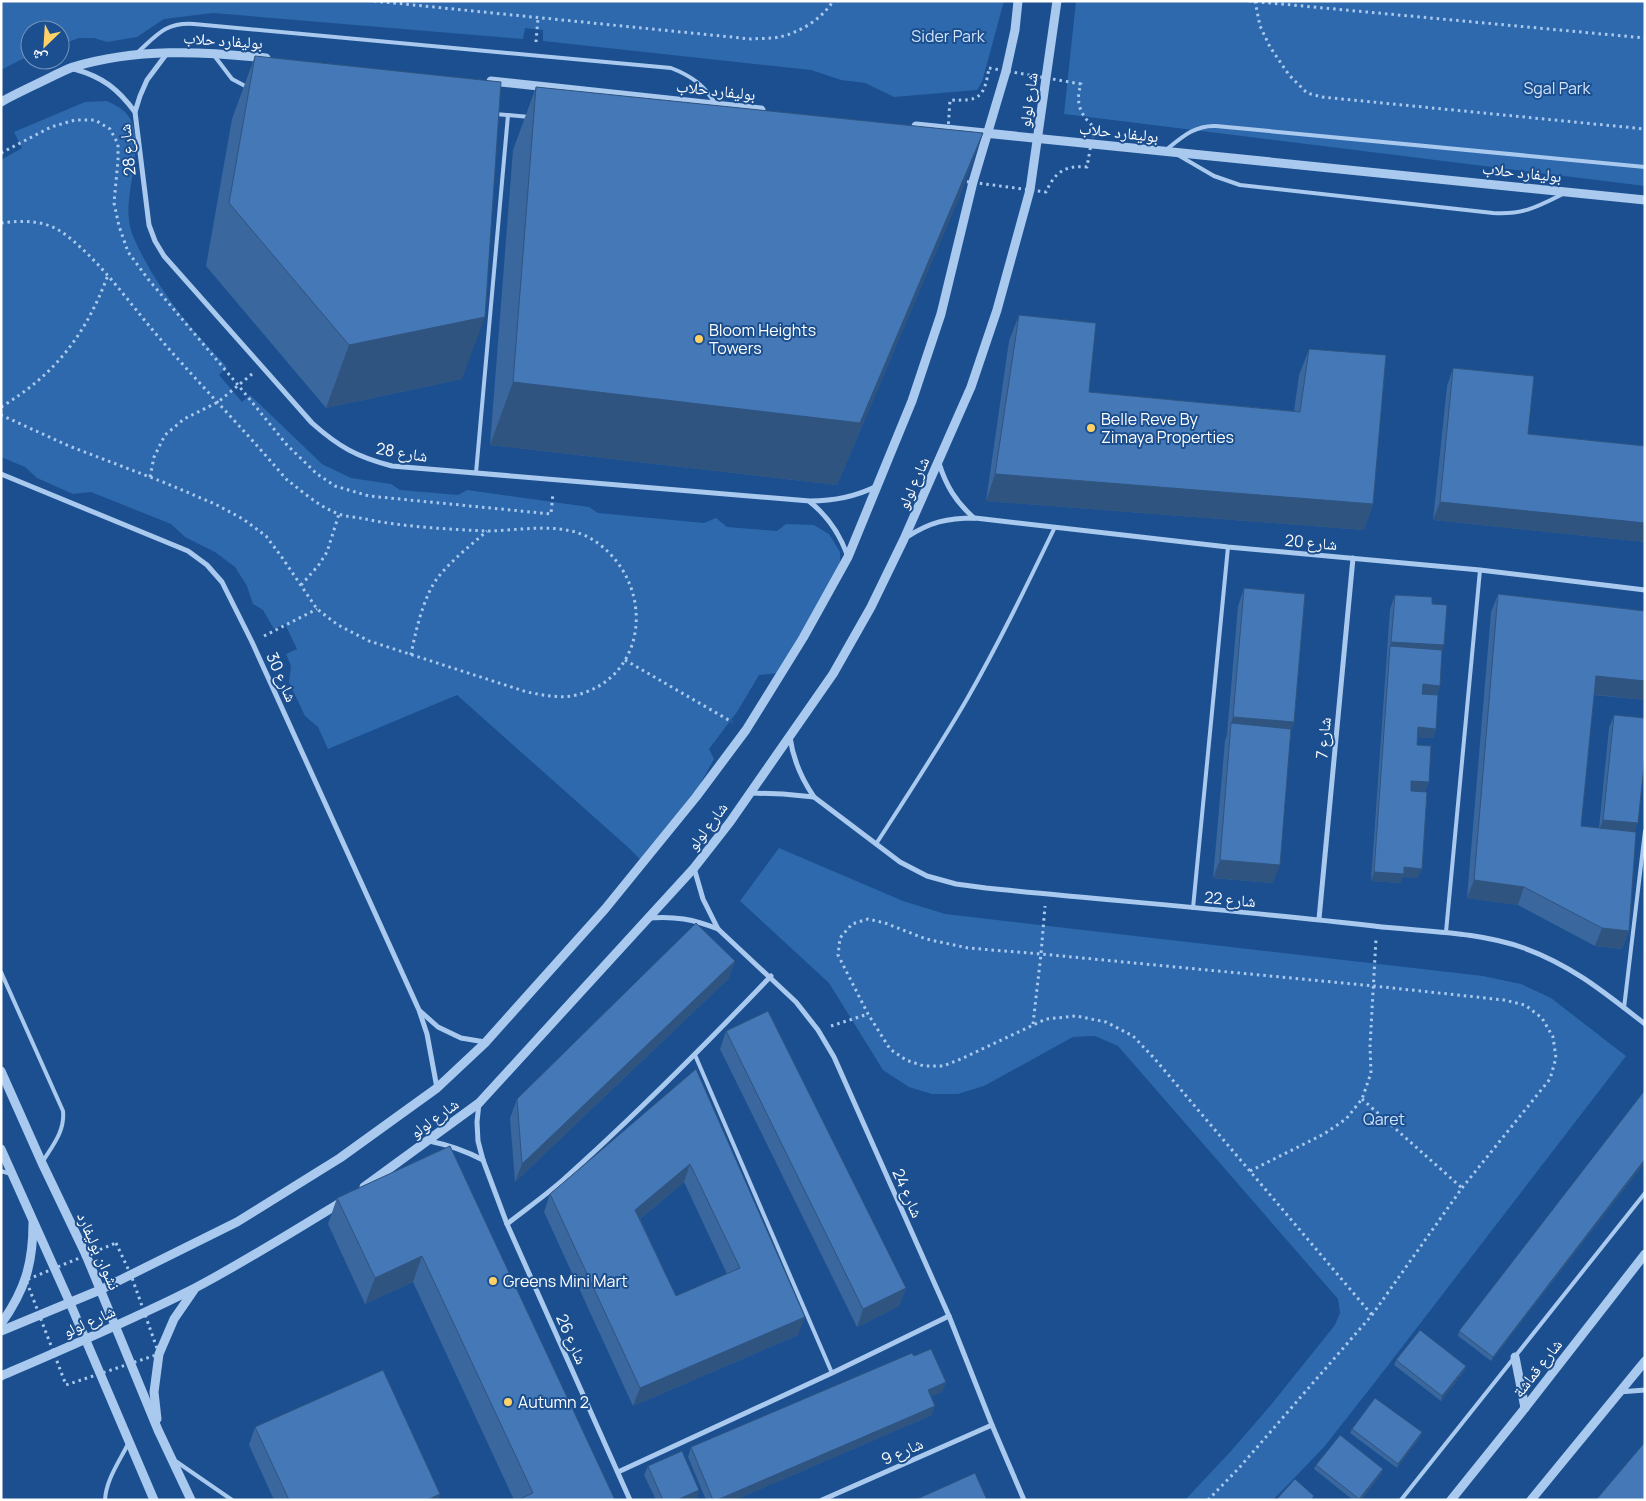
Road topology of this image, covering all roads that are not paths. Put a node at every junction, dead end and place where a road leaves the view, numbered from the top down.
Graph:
1 (1018, 1) edge
2 (1057, 1) edge
3 (168, 52) junction
4 (212, 52) junction
5 (136, 54) junction
6 (271, 59) edge
7 (72, 68) junction
8 (479, 80) edge
9 (254, 90) edge
10 (1, 102) edge
11 (716, 105) junction
12 (726, 106) junction
13 (768, 111) edge
14 (135, 112) junction
15 (488, 113) edge
16 (508, 115) junction
17 (710, 116) edge
18 (536, 118) edge
19 (910, 125) edge
20 (988, 133) junction
21 (1038, 138) junction
22 (1164, 151) junction
23 (1174, 153) junction
24 (1645, 167) edge
25 (1567, 192) junction
26 (1645, 200) edge
27 (938, 462) junction
28 (476, 473) junction
29 (1, 474) edge
30 (877, 486) junction
31 (810, 501) junction
32 (975, 518) junction
33 (1055, 527) junction
34 (904, 539) junction
35 (1228, 547) junction
36 (848, 557) junction
37 (1353, 558) junction
38 (1480, 570) junction
39 (1645, 590) edge
40 (790, 737) junction
41 (750, 793) junction
42 (814, 797) junction
43 (1645, 831) edge
44 (876, 844) junction
45 (694, 868) junction
46 (1193, 908) junction
47 (647, 918) junction
48 (1319, 920) junction
49 (718, 929) junction
50 (1446, 932) junction
51 (1, 972) edge
52 (771, 976) junction
53 (1624, 1008) junction
54 (419, 1010) junction
55 (1645, 1024) edge
56 (485, 1043) junction
57 (695, 1054) junction
58 (1, 1071) edge
59 (437, 1088) junction
60 (479, 1103) junction
61 (428, 1140) junction
62 (1, 1149) edge
63 (483, 1160) junction
64 (42, 1163) junction
65 (1, 1171) edge
66 (13, 1174) junction
67 (1645, 1193) edge
68 (33, 1218) junction
69 (507, 1224) junction
70 (1645, 1254) edge
71 (195, 1288) junction
72 (100, 1290) junction
73 (70, 1303) junction
74 (949, 1316) junction
75 (1, 1324) edge
76 (115, 1326) junction
77 (1, 1331) edge
78 (86, 1340) junction
79 (1515, 1357) junction
80 (1645, 1361) edge
81 (832, 1373) junction
82 (1, 1376) edge
83 (1645, 1390) edge
84 (1619, 1392) junction
85 (1525, 1408) junction
86 (992, 1425) junction
87 (158, 1430) junction
88 (129, 1442) junction
89 (171, 1457) junction
90 (618, 1472) junction
91 (105, 1500) edge
92 (154, 1500) edge
93 (190, 1500) edge
94 (232, 1500) edge
95 (630, 1500) edge
96 (822, 1500) edge
97 (1024, 1500) edge
98 (1401, 1500) edge
99 (1451, 1500) edge
100 (1531, 1500) edge

1 - 20 street, شارع لولو
2 - 21 street, شارع لولو
3 - 4 street, بوليفارد حلاب
3 - 5 street, بوليفارد حلاب
3 - 14 street, شارع 28
4 - 6 street, بوليفارد حلاب
4 - 9 lane
5 - 7 street, بوليفارد حلاب
5 - 11 lane
7 - 10 street, بوليفارد حلاب
7 - 14 street, شارع 28
8 - 11 street, بوليفارد حلاب
11 - 12 street, بوليفارد حلاب
12 - 13 street, بوليفارد حلاب
12 - 17 street
14 - 28 street, شارع 28
15 - 16 lane
16 - 18 lane
16 - 28 lane
19 - 20 street, بوليفارد حلاب
20 - 21 street, بوليفارد حلاب
20 - 30 street, شارع لولو
21 - 22 street, بوليفارد حلاب
21 - 27 street, شارع لولو
22 - 23 street, بوليفارد حلاب
22 - 24 lane
23 - 25 street, بوليفارد حلاب
23 - 25 lane
25 - 26 street, بوليفارد حلاب
27 - 32 street
27 - 34 street, شارع لولو
28 - 31 street, شارع 28
29 - 54 street, شارع 30
30 - 31 street, شارع 28
30 - 36 street, شارع لولو
31 - 36 street
32 - 33 street, شارع 20
32 - 34 street, شارع 20
33 - 35 street, شارع 20
33 - 44 lane
34 - 40 street, شارع لولو
35 - 37 street, شارع 20
35 - 46 lane
36 - 56 street, شارع لولو
37 - 38 street, شارع 20
37 - 48 street, شارع 7
38 - 39 street, شارع 20
38 - 50 lane
40 - 41 street, شارع لولو
40 - 42 street, شارع 22
41 - 42 street
41 - 45 street, شارع لولو
42 - 44 street, شارع 22
43 - 53 lane
44 - 46 street, شارع 22
45 - 47 street, شارع لولو
45 - 49 street, شارع 24
46 - 48 street, شارع 22
47 - 49 street, شارع 24
47 - 60 street, شارع لولو
48 - 50 street, شارع 22
49 - 52 street, شارع 24
50 - 53 street, شارع 22
51 - 64 lane
52 - 57 street
52 - 74 street, شارع 24
53 - 55 street, شارع 22
54 - 56 street, شارع 30
54 - 59 street, شارع 30
56 - 59 street, شارع لولو
57 - 69 street
57 - 81 lane
58 - 64 street, نشوان بوليفارد
59 - 72 street, شارع لولو
60 - 61 street, شارع لولو
60 - 63 street, شارع 26
61 - 63 street
61 - 71 street, شارع لولو
62 - 66 street
63 - 69 street, شارع 26
64 - 72 street, نشوان بوليفارد
65 - 66 lane
66 - 68 street
67 - 79 lane
68 - 73 street
68 - 75 street
69 - 90 street, شارع 26
70 - 85 street, شارع قماشة
71 - 76 street, شارع لولو
71 - 87 street
72 - 73 street, شارع لولو
72 - 76 street, نشوان بوليفارد
73 - 77 street, شارع لولو
73 - 78 street
74 - 81 street
74 - 86 street, شارع 24
76 - 78 street, شارع لولو
76 - 87 street, نشوان بوليفارد
78 - 82 street, شارع لولو
78 - 88 street
79 - 85 street
79 - 98 lane
80 - 84 street
81 - 90 street
83 - 84 street
84 - 100 street
85 - 99 street, شارع قماشة
86 - 96 street, شارع 9
86 - 97 street, شارع 24
87 - 89 street, نشوان بوليفارد
88 - 91 lane
88 - 92 street
89 - 93 street, نشوان بوليفارد
89 - 94 lane
90 - 95 street, شارع 26

